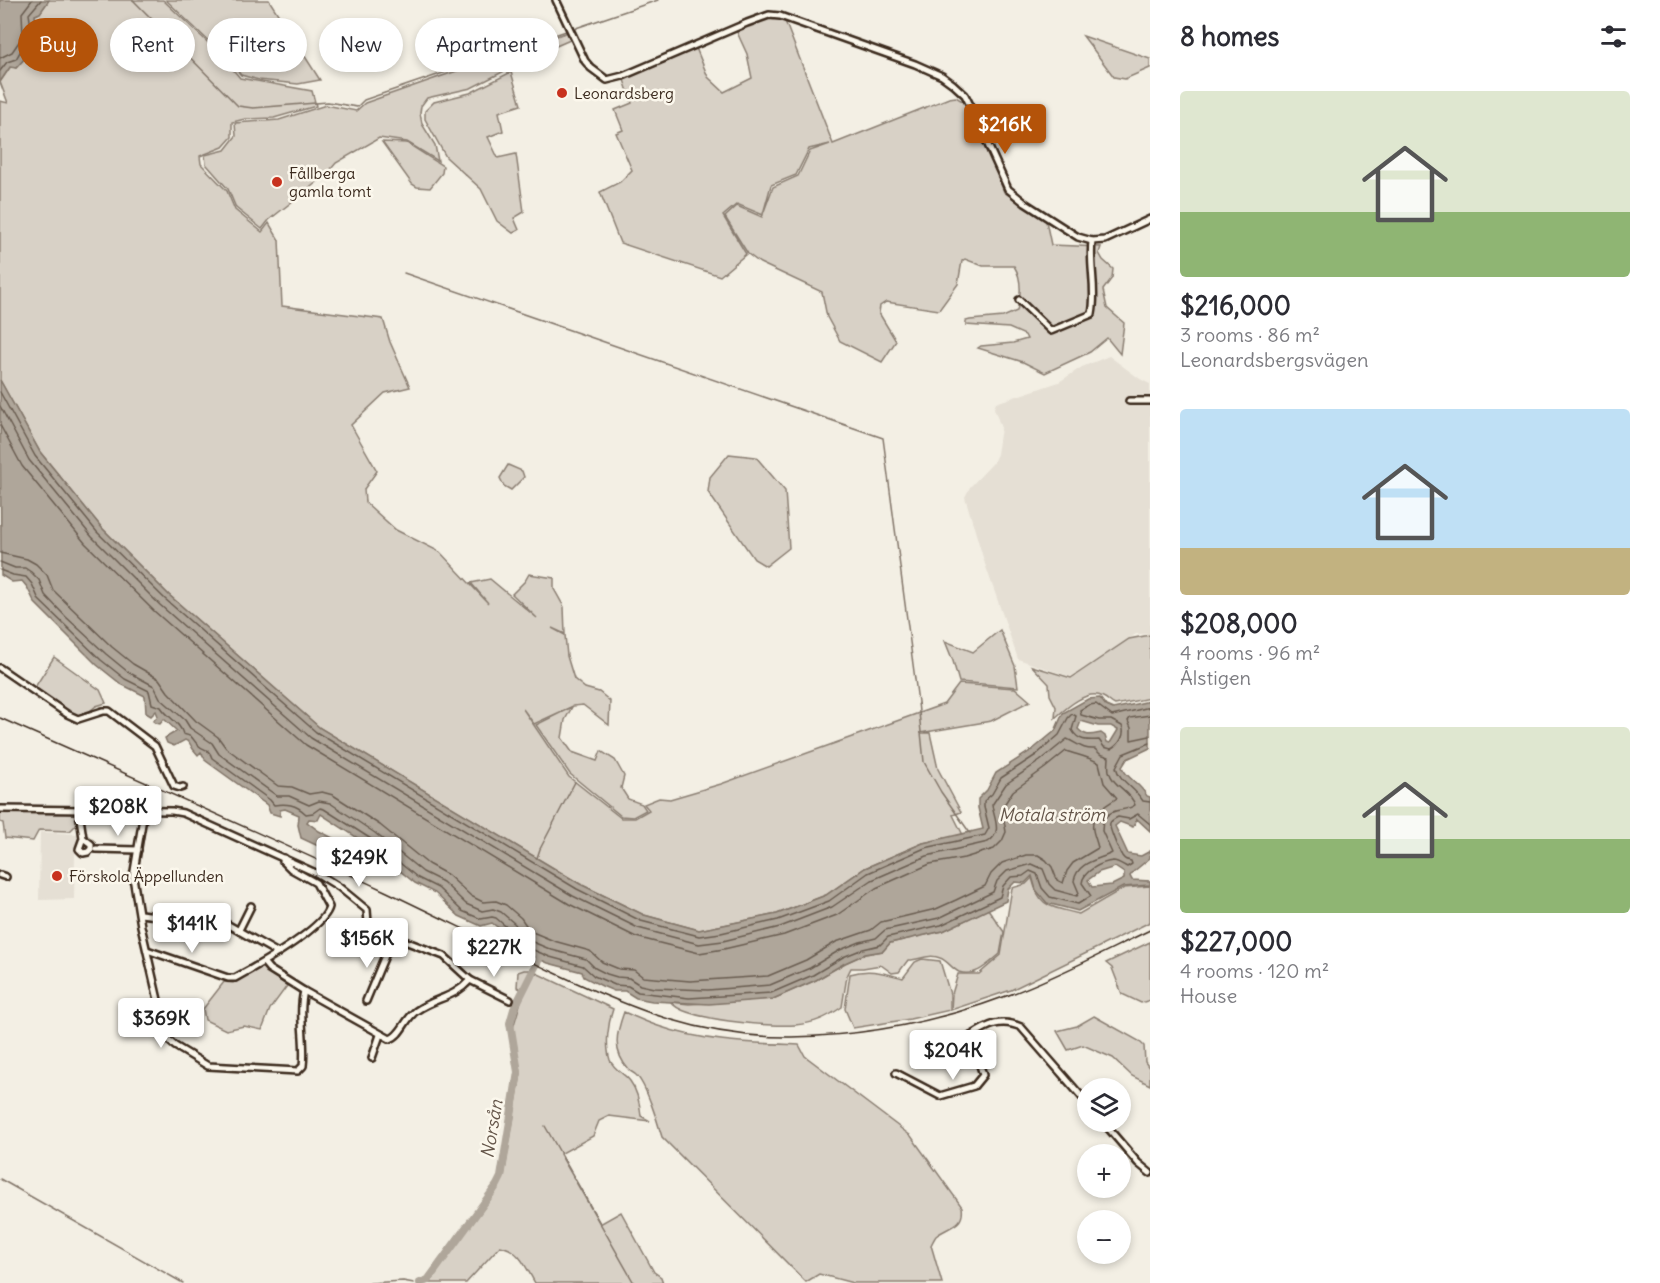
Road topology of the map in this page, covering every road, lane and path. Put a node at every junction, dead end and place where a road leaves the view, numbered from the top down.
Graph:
1 (556, 0) edge
2 (1150, 219) edge
3 (1092, 241) junction
4 (1018, 300) dead end
5 (1129, 401) dead end
6 (1150, 401) edge
7 (0, 668) edge
8 (183, 787) dead end
9 (0, 809) edge
10 (79, 811) junction
11 (144, 812) junction
12 (83, 838) dead end
13 (96, 849) dead end
14 (138, 850) junction
15 (284, 858) junction
16 (251, 906) dead end
17 (140, 914) junction
18 (239, 930) junction
19 (374, 939) junction
20 (389, 946) junction
21 (147, 950) junction
22 (278, 953) junction
23 (366, 954) dead end
24 (264, 963) junction
25 (470, 980) junction
26 (304, 991) junction
27 (510, 1000) dead end
28 (366, 1001) dead end
29 (971, 1036) junction
30 (383, 1037) junction
31 (944, 1057) dead end
32 (372, 1058) dead end
33 (896, 1072) dead end
34 (1077, 1091) edge
35 (1112, 1132) edge
36 (1150, 1173) edge

1 - 3 street
2 - 3 street
3 - 4 street
5 - 6 street
7 - 8 street
9 - 10 street
10 - 11 street
10 - 12 street
11 - 14 street
11 - 15 street
13 - 14 street
14 - 17 street
15 - 19 street
15 - 22 street
16 - 18 street
17 - 18 street
17 - 21 street
18 - 22 street
19 - 20 street
19 - 23 street
20 - 25 street
20 - 28 street
21 - 24 street
21 - 26 street
22 - 24 street
24 - 26 street
25 - 27 street
25 - 30 street
26 - 30 street
29 - 31 street
29 - 33 street
29 - 34 street
30 - 32 street
35 - 36 street

